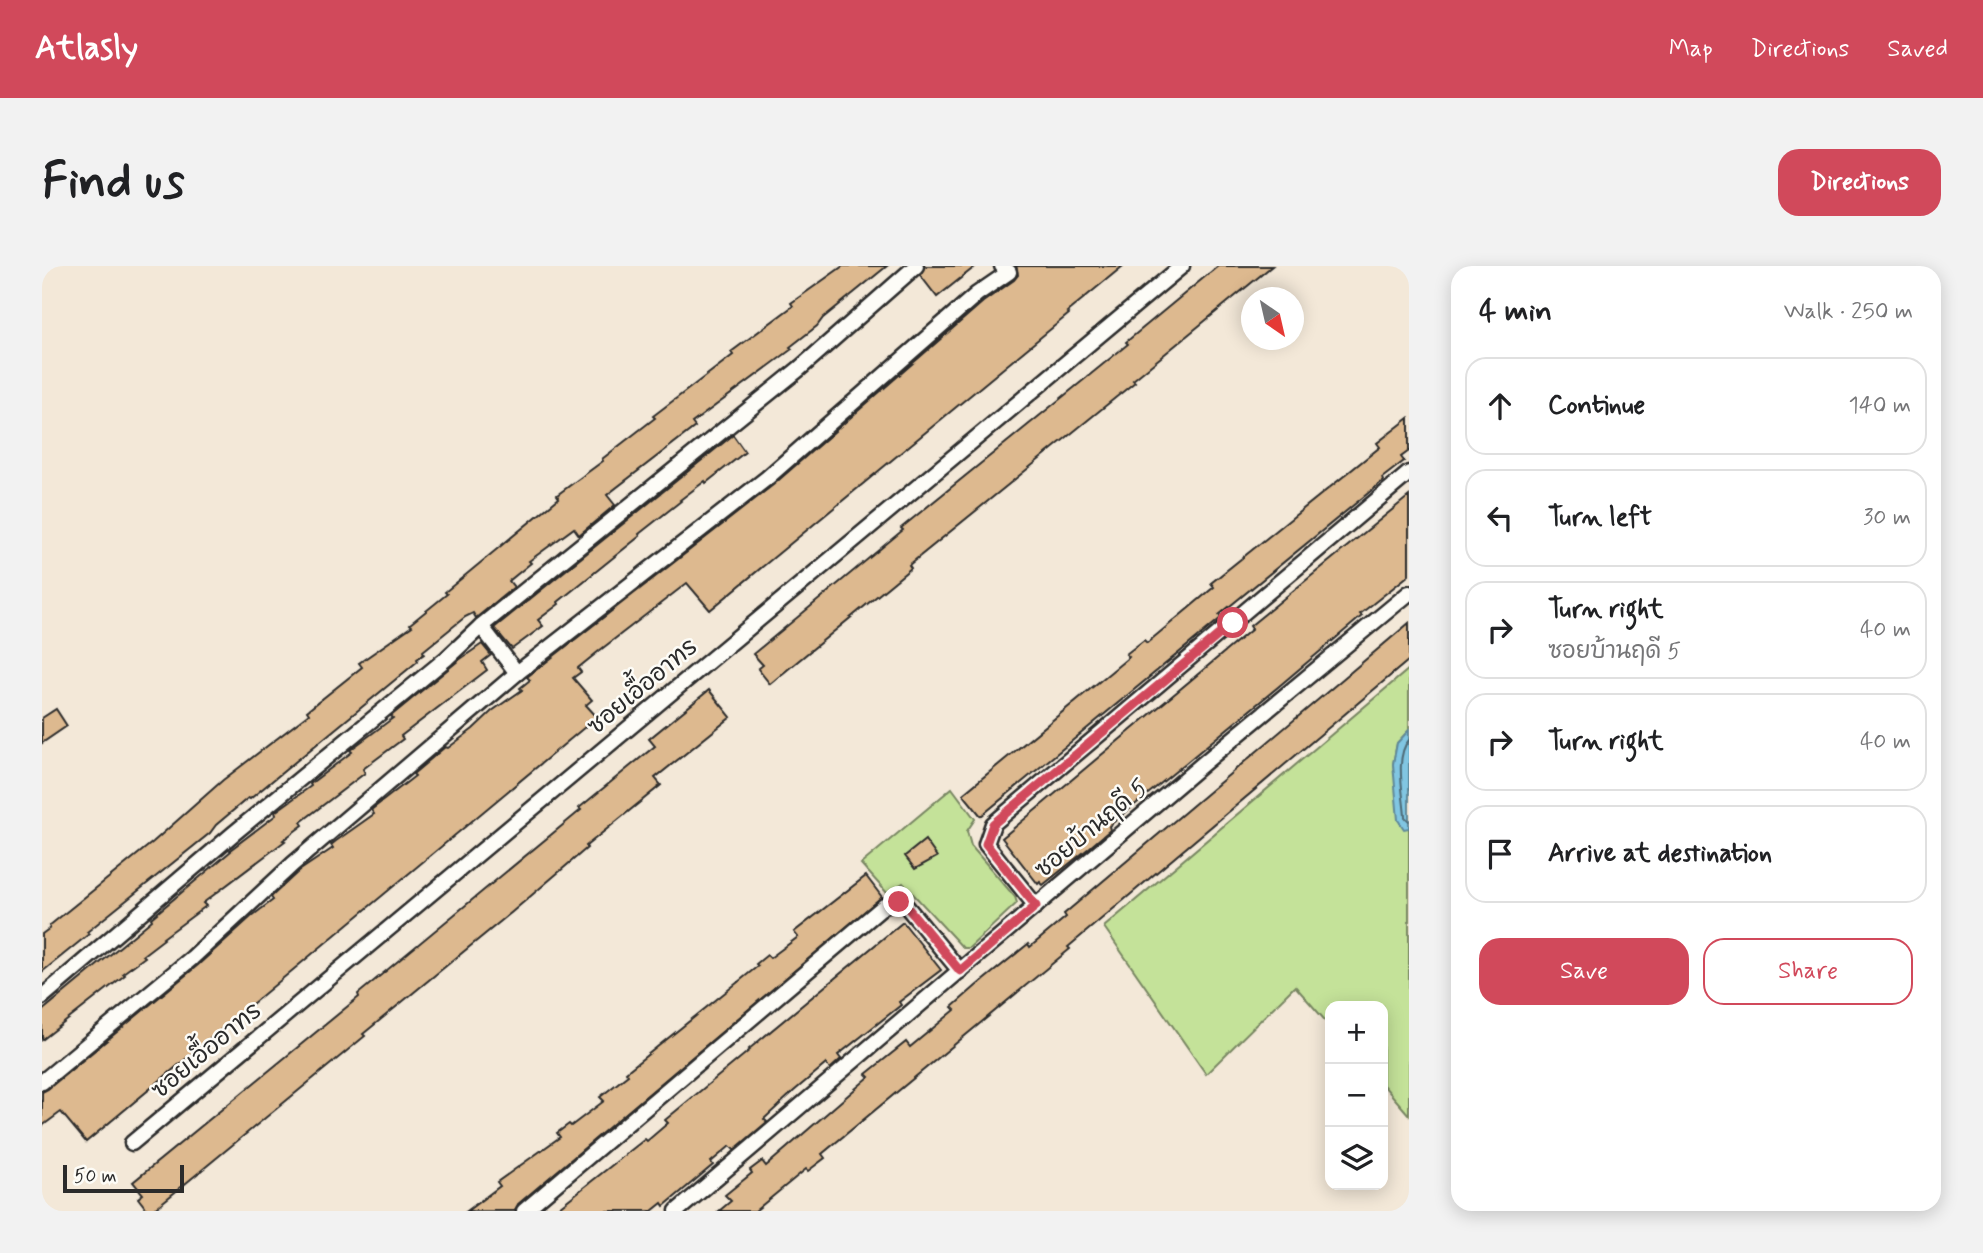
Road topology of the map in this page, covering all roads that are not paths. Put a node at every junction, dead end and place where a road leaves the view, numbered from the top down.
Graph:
1 (916, 266) edge
2 (1002, 266) edge
3 (1182, 266) edge
4 (1406, 481) edge
5 (1409, 593) edge
6 (481, 626) junction
7 (517, 673) junction
8 (1036, 906) junction
9 (960, 971) junction
10 (42, 997) edge
11 (42, 1082) edge
12 (132, 1143) dead end
13 (524, 1211) edge
14 (677, 1211) edge

1 - 6 street
2 - 7 street
3 - 12 street, ซอยเอื้ออาทร
4 - 8 street
5 - 8 street, ซอยบ้านฤดี 5
6 - 7 street
6 - 10 street
7 - 11 street
8 - 9 street, ซอยบ้านฤดี 5
9 - 13 street
9 - 14 street, ซอยบ้านฤดี 5

